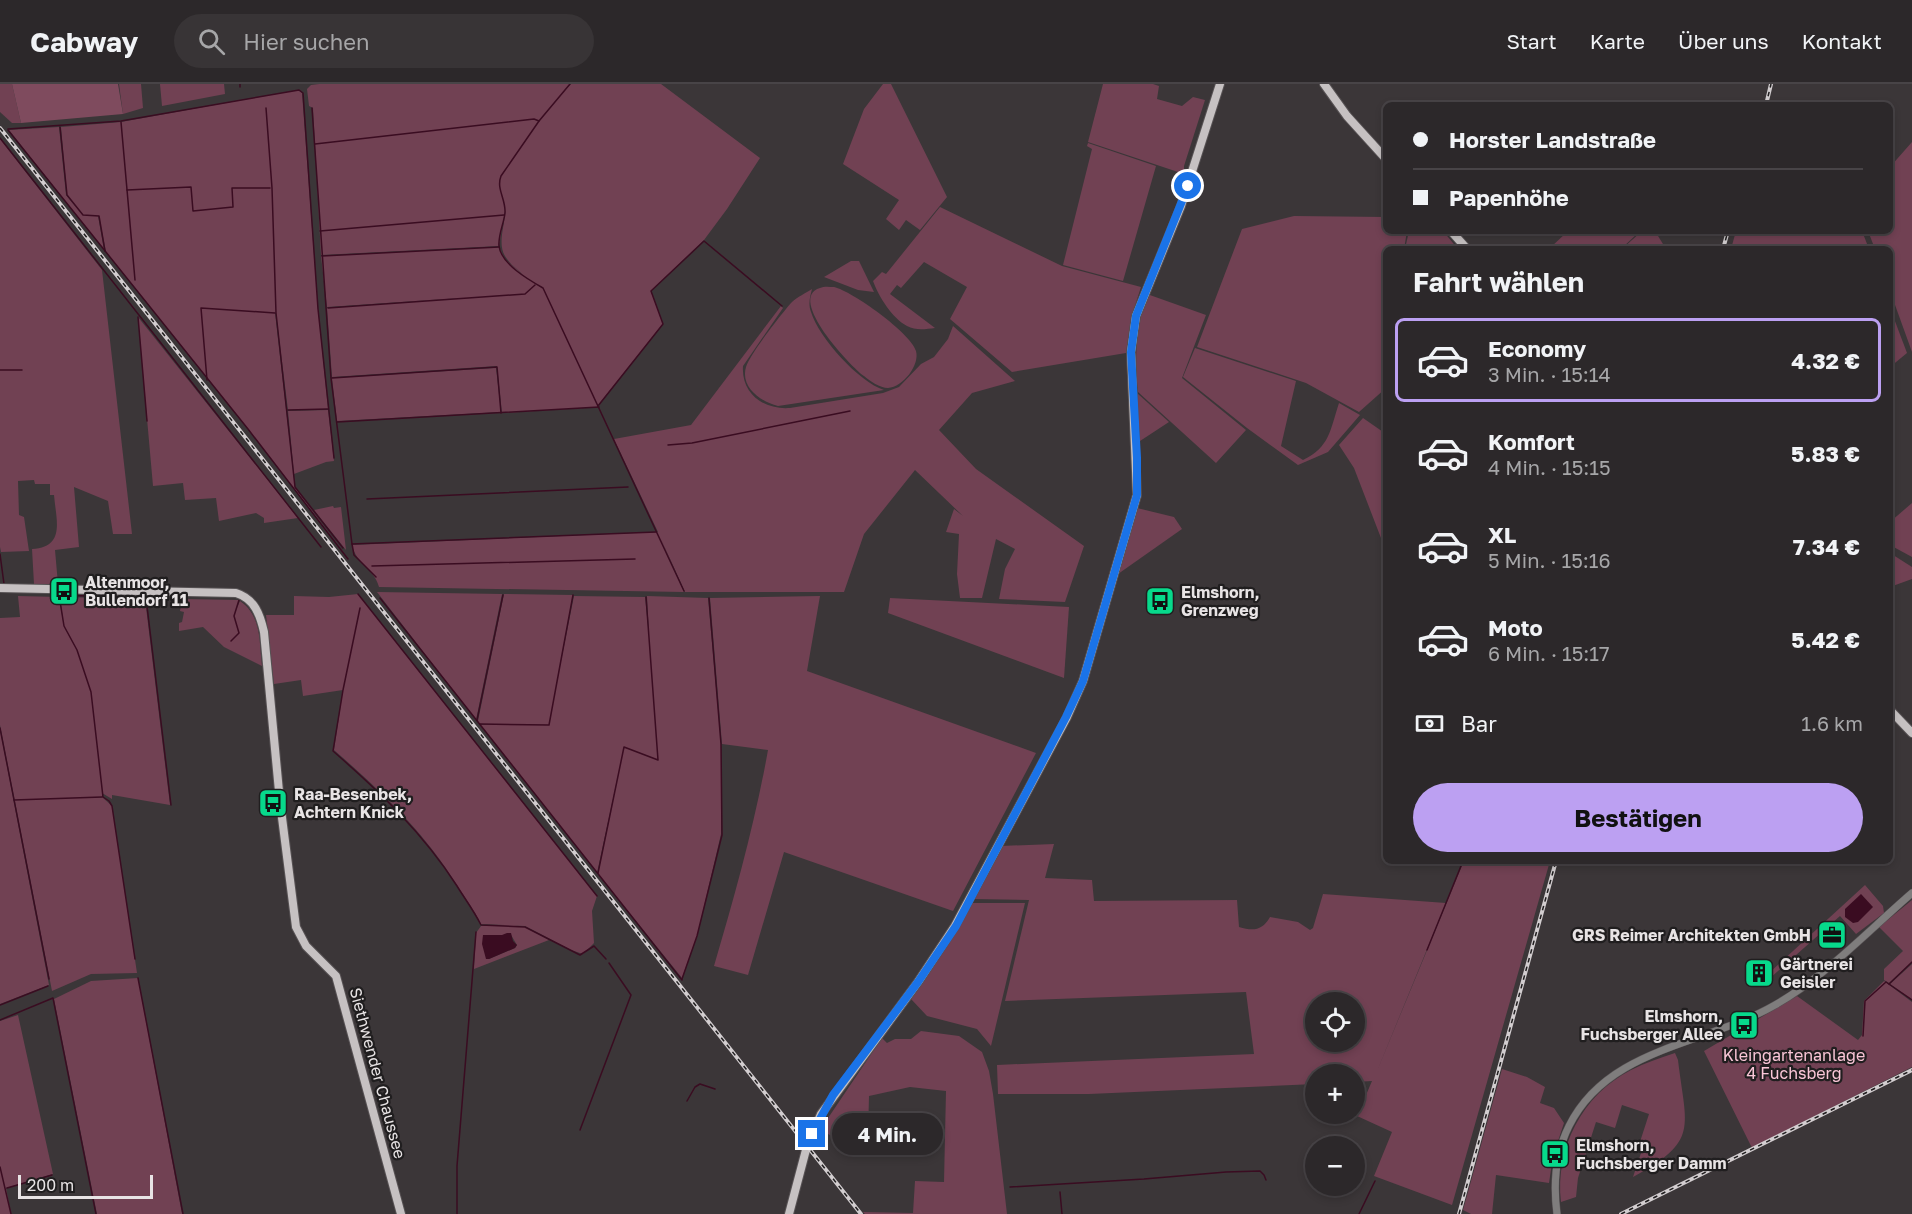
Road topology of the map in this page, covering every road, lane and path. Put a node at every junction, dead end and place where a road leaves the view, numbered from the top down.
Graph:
1 (1220, 84) edge
2 (1324, 84) edge
3 (1383, 156) edge
4 (1454, 234) edge
5 (1464, 246) edge
6 (0, 588) edge
7 (1893, 713) edge
8 (1912, 733) edge
9 (1912, 893) edge
10 (1557, 1211) edge
11 (401, 1214) edge
12 (789, 1214) edge

1 - 12 main road
2 - 3 main road
4 - 5 main road
6 - 11 main road, Siethwender Chaussee
7 - 8 main road
9 - 10 street

